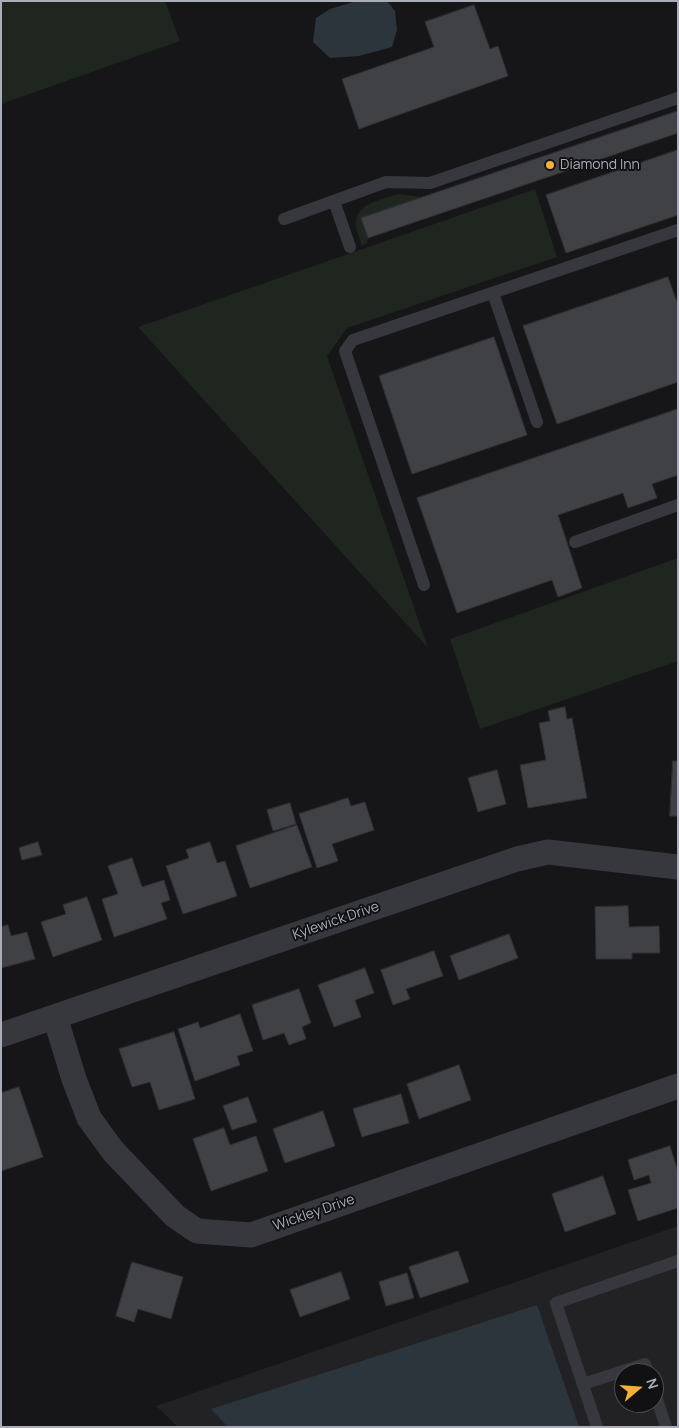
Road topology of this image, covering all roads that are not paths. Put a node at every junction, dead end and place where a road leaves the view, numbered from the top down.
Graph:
1 (678, 98) edge
2 (334, 201) junction
3 (284, 219) dead end
4 (678, 230) edge
5 (350, 247) dead end
6 (493, 293) junction
7 (537, 422) dead end
8 (678, 505) edge
9 (575, 542) dead end
10 (424, 585) dead end
11 (678, 867) edge
12 (55, 1017) junction
13 (1, 1035) edge
14 (678, 1086) edge
15 (678, 1261) edge
16 (614, 1374) edge
17 (583, 1384) junction
18 (661, 1413) edge
19 (598, 1427) edge
20 (666, 1427) edge

1 - 2 lane
2 - 3 lane
2 - 5 lane
4 - 6 lane
6 - 7 lane
6 - 10 lane
8 - 9 lane
11 - 12 street, Kylewick Drive
12 - 13 street, Kylewick Drive
12 - 14 street, Wickley Drive
15 - 17 lane
16 - 17 lane
17 - 19 lane
18 - 20 lane

